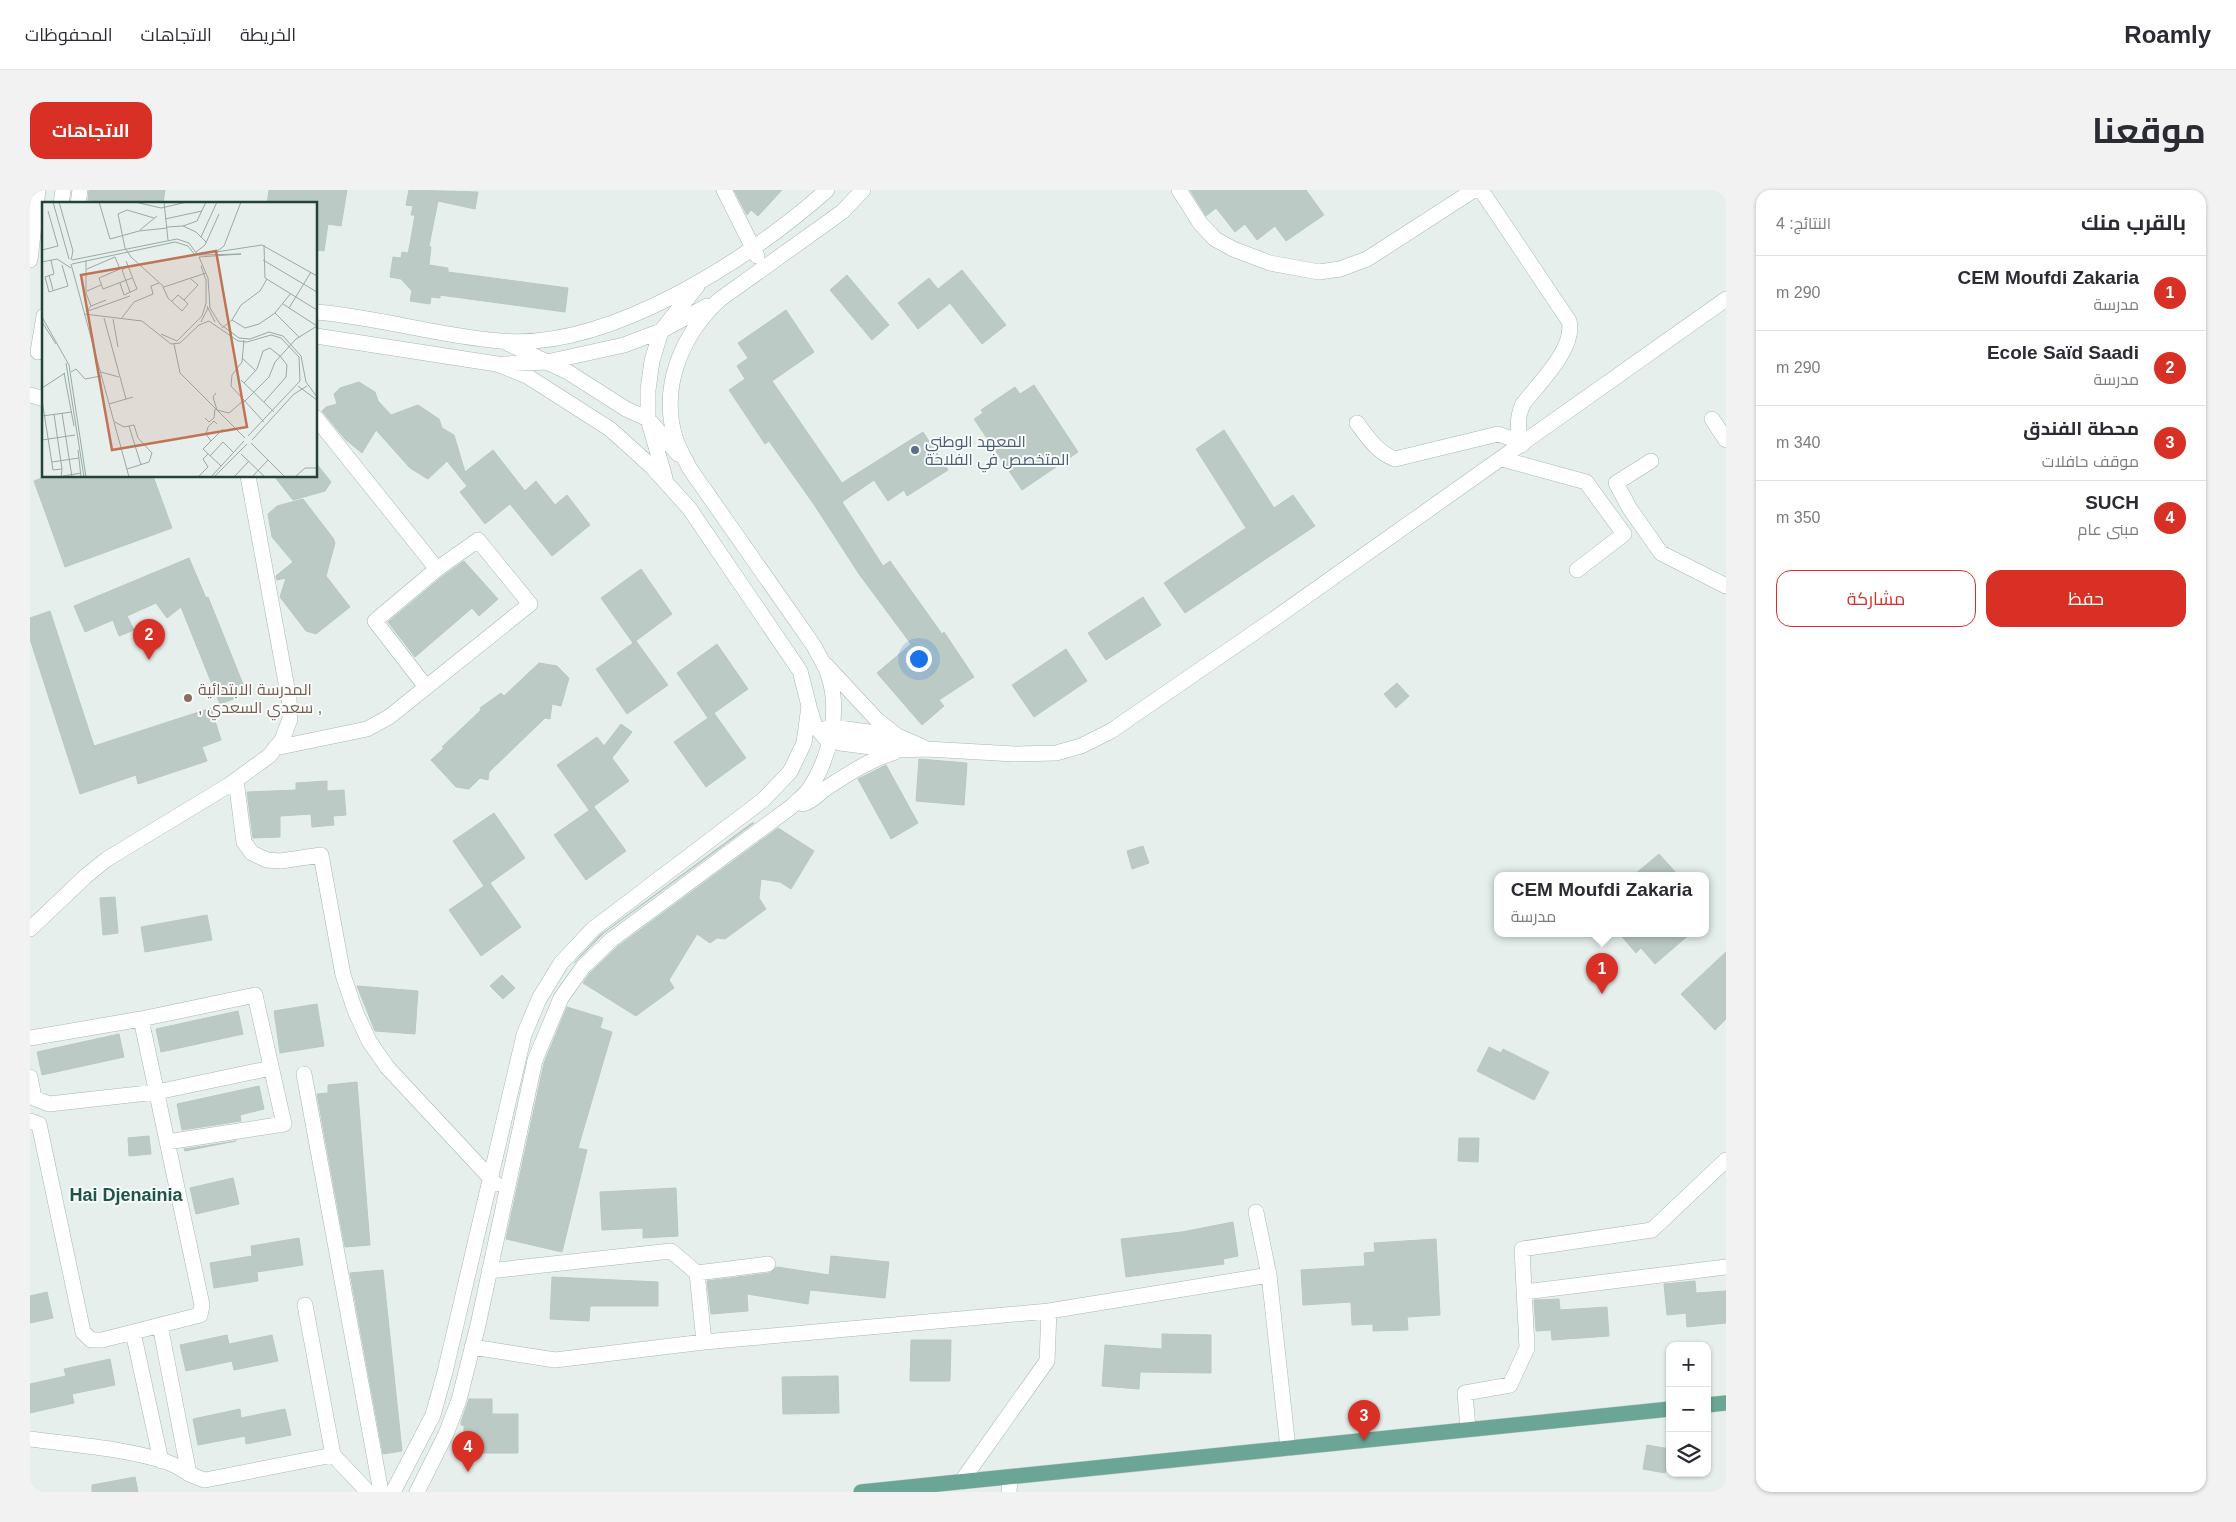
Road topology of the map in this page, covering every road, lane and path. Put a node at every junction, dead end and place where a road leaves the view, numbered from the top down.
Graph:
1 (38, 190) edge
2 (724, 190) edge
3 (827, 190) edge
4 (863, 190) edge
5 (1179, 190) edge
6 (1474, 190) edge
7 (1482, 190) edge
8 (753, 248) junction
9 (30, 260) edge
10 (763, 269) junction
11 (702, 280) junction
12 (1726, 299) edge
13 (719, 300) junction
14 (318, 312) edge
15 (42, 323) edge
16 (661, 331) junction
17 (318, 336) edge
18 (502, 341) junction
19 (34, 353) edge
20 (547, 362) junction
21 (497, 364) junction
22 (648, 419) junction
23 (1712, 419) dead end
24 (318, 420) edge
25 (1357, 423) dead end
26 (1726, 440) edge
27 (1522, 446) junction
28 (1502, 459) junction
29 (1651, 461) dead end
30 (690, 469) junction
31 (248, 478) edge
32 (666, 483) junction
33 (437, 569) junction
34 (1577, 570) dead end
35 (1726, 586) edge
36 (821, 660) junction
37 (426, 687) junction
38 (809, 706) junction
39 (827, 732) junction
40 (804, 743) junction
41 (899, 743) junction
42 (275, 748) junction
43 (236, 780) junction
44 (791, 807) junction
45 (30, 929) edge
46 (141, 1019) junction
47 (30, 1038) edge
48 (271, 1068) junction
49 (304, 1074) dead end
50 (30, 1077) edge
51 (157, 1092) junction
52 (30, 1121) edge
53 (167, 1142) junction
54 (1726, 1160) edge
55 (490, 1178) junction
56 (506, 1193) junction
57 (1256, 1212) dead end
58 (768, 1264) dead end
59 (1726, 1267) edge
60 (489, 1271) junction
61 (697, 1273) junction
62 (1269, 1275) junction
63 (1524, 1292) junction
64 (305, 1305) dead end
65 (1048, 1311) junction
66 (160, 1325) junction
67 (133, 1332) junction
68 (704, 1342) junction
69 (472, 1347) junction
70 (1726, 1403) edge
71 (1711, 1405) edge
72 (1666, 1409) edge
73 (1468, 1430) junction
74 (30, 1439) edge
75 (1288, 1448) junction
76 (333, 1455) junction
77 (160, 1461) junction
78 (189, 1474) junction
79 (961, 1482) junction
80 (1009, 1484) edge
81 (368, 1492) edge
82 (380, 1492) edge
83 (393, 1492) edge
84 (417, 1492) edge
85 (861, 1492) edge

1 - 9 street
2 - 8 street
3 - 8 street
4 - 10 street
5 - 6 street
7 - 27 street
8 - 10 street
8 - 11 street
10 - 13 street
11 - 16 street
11 - 18 street
12 - 27 street
13 - 16 street
13 - 30 street
14 - 18 street
15 - 19 street
16 - 20 street
16 - 22 street
17 - 21 street
18 - 20 street
20 - 21 street
20 - 22 street
21 - 32 street
22 - 30 street
22 - 32 street
23 - 26 street
24 - 33 street
25 - 27 street
27 - 28 street
28 - 34 street
28 - 41 street
29 - 35 street
30 - 36 street
31 - 42 street
32 - 38 street
33 - 37 street
33 - 37 street
36 - 39 street
36 - 41 street
37 - 42 street
38 - 39 street
38 - 40 street
39 - 40 street
39 - 41 street
39 - 44 street
40 - 55 street
41 - 44 street
42 - 43 street
43 - 45 street
43 - 55 street
44 - 56 street
46 - 47 street
46 - 48 street
46 - 51 street
48 - 51 street
48 - 53 street
49 - 82 street
50 - 51 street
51 - 53 street
52 - 67 street
53 - 66 street
54 - 63 street
55 - 56 street
55 - 83 street
56 - 60 street
57 - 62 street
58 - 61 street
59 - 63 street
60 - 61 street
60 - 69 street
61 - 68 street
62 - 65 street
62 - 75 street
63 - 73 street
64 - 76 street
65 - 68 street
65 - 79 street
66 - 67 street
66 - 78 street
67 - 77 street
68 - 69 street
69 - 84 street
70 - 71 main road
72 - 73 main road
73 - 75 main road
74 - 77 street
75 - 80 main road
76 - 78 street
76 - 81 street
77 - 78 street
79 - 80 main road
79 - 85 main road

